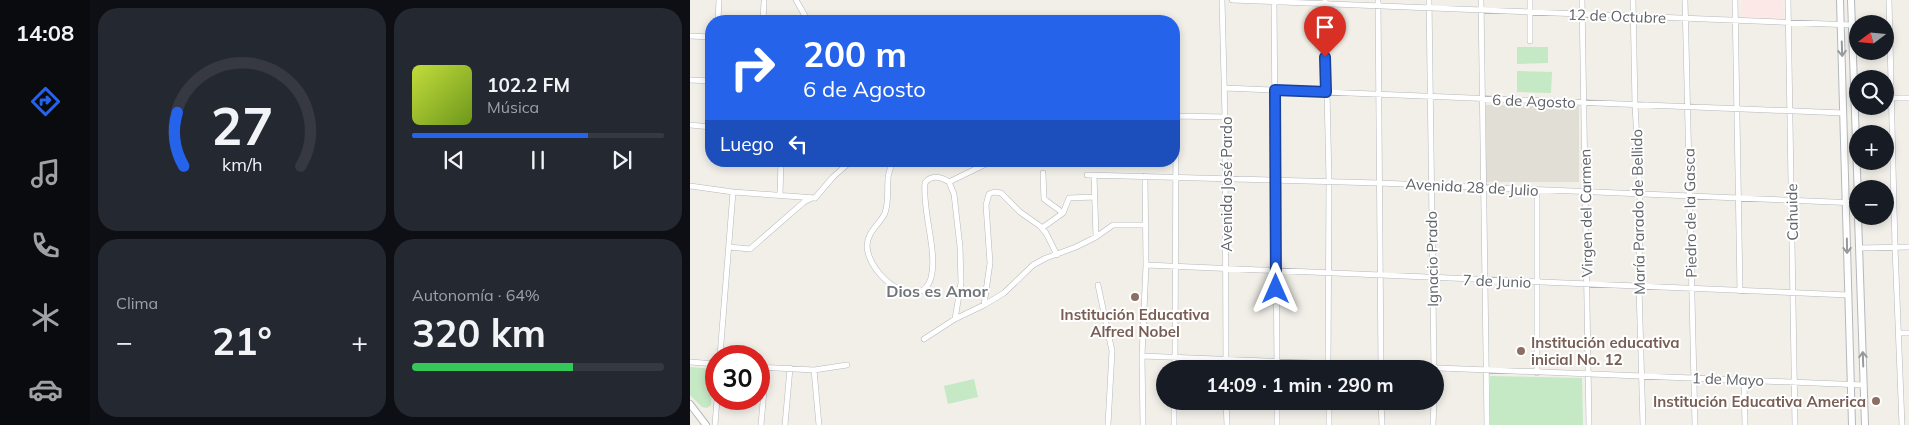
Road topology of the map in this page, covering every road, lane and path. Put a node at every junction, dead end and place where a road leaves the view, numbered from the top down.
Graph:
1 (719, 0) edge
2 (796, 0) edge
3 (1222, 0) edge
4 (1232, 0) edge
5 (1429, 0) edge
6 (1482, 0) edge
7 (1530, 0) edge
8 (1582, 0) edge
9 (1632, 0) edge
10 (1685, 0) edge
11 (1735, 0) edge
12 (1788, 0) edge
13 (1840, 0) edge
14 (1851, 0) edge
15 (1889, 0) edge
16 (1274, 1) edge
17 (764, 2) dead end
18 (1325, 2) edge
19 (1378, 3) edge
20 (1429, 8) junction
21 (1482, 11) junction
22 (1530, 12) junction
23 (1582, 14) junction
24 (718, 15) edge
25 (763, 15) edge
26 (805, 15) edge
27 (1852, 15) edge
28 (1633, 17) junction
29 (1685, 19) junction
30 (1735, 21) junction
31 (1788, 23) junction
32 (1841, 25) junction
33 (1849, 25) edge
34 (690, 36) edge
35 (705, 37) edge
36 (1530, 41) dead end
37 (1891, 70) edge
38 (690, 80) edge
39 (705, 81) edge
40 (1225, 88) junction
41 (1275, 90) junction
42 (1326, 92) junction
43 (1378, 94) junction
44 (1430, 96) junction
45 (1894, 98) edge
46 (1909, 98) edge
47 (1483, 99) junction
48 (1584, 103) junction
49 (1635, 105) junction
50 (1687, 107) junction
51 (1737, 109) junction
52 (1790, 111) junction
53 (1843, 113) junction
54 (1856, 115) edge
55 (1892, 115) edge
56 (1180, 116) edge
57 (1225, 117) junction
58 (690, 125) edge
59 (705, 126) edge
60 (781, 167) edge
61 (844, 167) edge
62 (891, 167) edge
63 (980, 167) edge
64 (1176, 167) edge
65 (1043, 174) dead end
66 (1087, 175) dead end
67 (1094, 175) junction
68 (1145, 176) junction
69 (1176, 177) junction
70 (1226, 179) junction
71 (1858, 180) edge
72 (1276, 181) junction
73 (1329, 181) junction
74 (949, 182) junction
75 (1379, 183) junction
76 (1432, 185) junction
77 (690, 186) edge
78 (1484, 188) junction
79 (1537, 190) junction
80 (733, 192) junction
81 (1586, 192) junction
82 (1640, 194) junction
83 (780, 195) junction
84 (1095, 197) junction
85 (1689, 197) junction
86 (815, 198) junction
87 (1739, 199) junction
88 (1792, 201) junction
89 (1846, 202) junction
90 (1849, 202) edge
91 (1063, 213) junction
92 (1146, 225) junction
93 (1858, 225) edge
94 (1042, 228) junction
95 (1096, 237) junction
96 (729, 247) junction
97 (1909, 247) edge
98 (1859, 248) junction
99 (1895, 248) junction
100 (1057, 255) junction
101 (1146, 265) junction
102 (1175, 267) junction
103 (1226, 269) junction
104 (1276, 271) junction
105 (1328, 274) junction
106 (1380, 276) junction
107 (1432, 278) junction
108 (1485, 280) junction
109 (1536, 282) junction
110 (1588, 284) junction
111 (1098, 285) dead end
112 (1639, 287) junction
113 (1692, 289) junction
114 (1740, 291) junction
115 (1792, 293) junction
116 (1848, 295) junction
117 (984, 305) junction
118 (955, 319) junction
119 (1899, 333) junction
120 (1909, 333) edge
121 (924, 338) dead end
122 (721, 345) edge
123 (1142, 356) junction
124 (1175, 357) junction
125 (1226, 359) junction
126 (1252, 360) edge
127 (1277, 360) edge
128 (1328, 360) edge
129 (1381, 360) edge
130 (1434, 360) edge
131 (690, 362) edge
132 (705, 363) edge
133 (847, 365) dead end
134 (770, 367) edge
135 (790, 368) junction
136 (1444, 369) edge
137 (814, 370) junction
138 (1487, 371) junction
139 (1537, 373) junction
140 (1587, 375) junction
141 (1641, 376) junction
142 (1694, 378) junction
143 (1744, 380) junction
144 (1794, 382) junction
145 (1851, 384) junction
146 (1864, 385) junction
147 (690, 404) edge
148 (716, 410) edge
149 (762, 410) edge
150 (1174, 410) edge
151 (1226, 410) edge
152 (1277, 410) edge
153 (1329, 410) edge
154 (1381, 410) edge
155 (1434, 410) edge
156 (706, 425) edge
157 (715, 425) edge
158 (761, 425) edge
159 (785, 425) edge
160 (819, 425) edge
161 (1108, 425) edge
162 (1143, 425) edge
163 (1174, 425) edge
164 (1227, 425) edge
165 (1277, 425) edge
166 (1329, 425) edge
167 (1382, 425) edge
168 (1433, 425) edge
169 (1487, 425) edge
170 (1589, 425) edge
171 (1643, 425) edge
172 (1695, 425) edge
173 (1745, 425) edge
174 (1795, 425) edge
175 (1852, 425) edge
176 (1865, 425) edge
177 (1902, 425) edge

1 - 24 street
2 - 26 street
3 - 40 street, Avenida José Pardo
4 - 16 street, 12 de Octubre
5 - 20 street, Ignacio Prado
6 - 21 street
7 - 22 street
8 - 23 street, Virgen del Carmen
9 - 28 street, María Parado de Bellido
10 - 29 street, Piedro de la Gasca
11 - 30 street
12 - 31 street, Cahuide
13 - 32 street
14 - 27 street
15 - 37 street
16 - 18 street, 12 de Octubre
16 - 41 street
17 - 25 street
18 - 19 street, 12 de Octubre
18 - 42 street
19 - 20 street, 12 de Octubre
19 - 43 street
20 - 21 street, 12 de Octubre
20 - 44 street, Ignacio Prado
21 - 22 street, 12 de Octubre
21 - 47 street
22 - 23 street, 12 de Octubre
22 - 36 street
23 - 28 street, 12 de Octubre
23 - 48 street, Virgen del Carmen
28 - 29 street, 12 de Octubre
28 - 49 street, María Parado de Bellido
29 - 30 street, 12 de Octubre
29 - 50 street, Piedro de la Gasca
30 - 31 street, 12 de Octubre
30 - 51 street
31 - 32 street, 12 de Octubre
31 - 52 street, Cahuide
32 - 33 street, 12 de Octubre
32 -> 53 street
34 - 35 street
38 - 39 street
40 - 41 street, 6 de Agosto
40 - 57 street, Avenida José Pardo
41 - 42 street, 6 de Agosto
41 - 72 street
42 - 43 street, 6 de Agosto
42 - 73 street
43 - 44 street, 6 de Agosto
43 - 75 street
44 - 47 street, 6 de Agosto
44 - 76 street, Ignacio Prado
45 - 46 street
47 - 48 street, 6 de Agosto
47 - 78 street
48 - 49 street, 6 de Agosto
48 - 81 street, Virgen del Carmen
49 - 50 street, 6 de Agosto
49 - 82 street, María Parado de Bellido
50 - 51 street, 6 de Agosto
50 - 85 street, Piedro de la Gasca
51 - 52 street, 6 de Agosto
51 - 87 street
52 - 53 street, 6 de Agosto
52 - 88 street, Cahuide
53 - 89 street
54 - 71 street
55 - 99 street
56 - 57 street
57 - 70 street, Avenida José Pardo
58 - 59 street
60 - 83 street
61 - 86 street
62 - 74 street
63 - 74 street
64 - 69 street
65 - 91 street
66 - 67 street, Avenida 28 de Julio
67 - 68 street, Avenida 28 de Julio
67 - 84 street
68 - 69 street, Avenida 28 de Julio
68 - 92 street
69 - 70 street, Avenida 28 de Julio
69 - 102 street
70 - 72 street, Avenida 28 de Julio
70 - 103 street, Avenida José Pardo
72 - 73 street, Avenida 28 de Julio
72 - 104 street
73 - 75 street, Avenida 28 de Julio
73 - 105 street
74 - 118 street
75 - 76 street, Avenida 28 de Julio
75 - 106 street
76 - 78 street, Avenida 28 de Julio
76 - 107 street, Ignacio Prado
77 - 80 street
78 - 79 street, Avenida 28 de Julio
78 - 108 street
79 - 81 street, Avenida 28 de Julio
79 - 109 street
80 - 83 street
80 - 96 street
81 - 82 street, Avenida 28 de Julio
81 - 110 street, Virgen del Carmen
82 - 85 street, Avenida 28 de Julio
82 - 112 street, María Parado de Bellido
83 - 86 street
84 - 91 street
84 - 95 street
85 - 87 street, Avenida 28 de Julio
85 - 113 street, Piedro de la Gasca
86 - 96 street
87 - 88 street, Avenida 28 de Julio
87 - 114 street
88 - 89 street, Avenida 28 de Julio
88 - 115 street, Cahuide
89 - 90 street, Avenida 28 de Julio
89 -> 116 street
91 - 94 street
92 - 95 street
92 - 101 street
93 - 98 street
94 - 100 street
94 - 117 street
95 - 100 street
96 - 122 street
97 - 99 street
98 - 99 street
146 -> 98 street
99 - 119 street
100 - 117 street
101 - 102 street, 7 de Junio
101 - 123 street
102 - 103 street, 7 de Junio
102 - 124 street
103 - 104 street, 7 de Junio
103 - 125 street, Avenida José Pardo
104 - 105 street, 7 de Junio
104 - 127 street
105 - 106 street, 7 de Junio
105 - 128 street
106 - 107 street, 7 de Junio
106 - 129 street
107 - 108 street, 7 de Junio
107 - 130 street, Ignacio Prado
108 - 109 street, 7 de Junio
108 - 138 street
109 - 110 street, 7 de Junio
109 - 139 street
110 - 112 street, 7 de Junio
110 - 140 street, Virgen del Carmen
111 - 161 street
112 - 113 street, 7 de Junio
112 - 141 street, María Parado de Bellido
113 - 114 street, 7 de Junio
113 - 142 street, Piedro de la Gasca
114 - 115 street, 7 de Junio
115 - 116 street, 7 de Junio
115 - 144 street, Cahuide
116 - 145 street
117 - 118 street
118 - 121 street
119 - 120 street
119 - 177 street
123 - 124 street, 1 de Mayo
123 - 162 street
124 - 125 street, 1 de Mayo
125 - 126 street, 1 de Mayo
131 - 132 street
133 - 137 street
134 - 135 street
135 - 137 street
135 - 159 street
136 - 138 street, 1 de Mayo
137 - 160 street
138 - 139 street, 1 de Mayo
138 - 169 street
139 - 140 street, 1 de Mayo
140 - 141 street, 1 de Mayo
140 - 170 street, Virgen del Carmen
141 - 142 street, 1 de Mayo
141 - 171 street, María Parado de Bellido
142 - 143 street, 1 de Mayo
142 - 172 street, Piedro de la Gasca
143 - 144 street, 1 de Mayo
143 - 173 street
144 - 145 street, 1 de Mayo
144 - 174 street, Cahuide
145 - 146 street, 1 de Mayo
145 - 175 street
146 - 176 street
147 - 156 street
148 - 157 street
149 - 158 street
150 - 163 street
151 - 164 street
152 - 165 street
153 - 166 street
154 - 167 street
155 - 168 street

